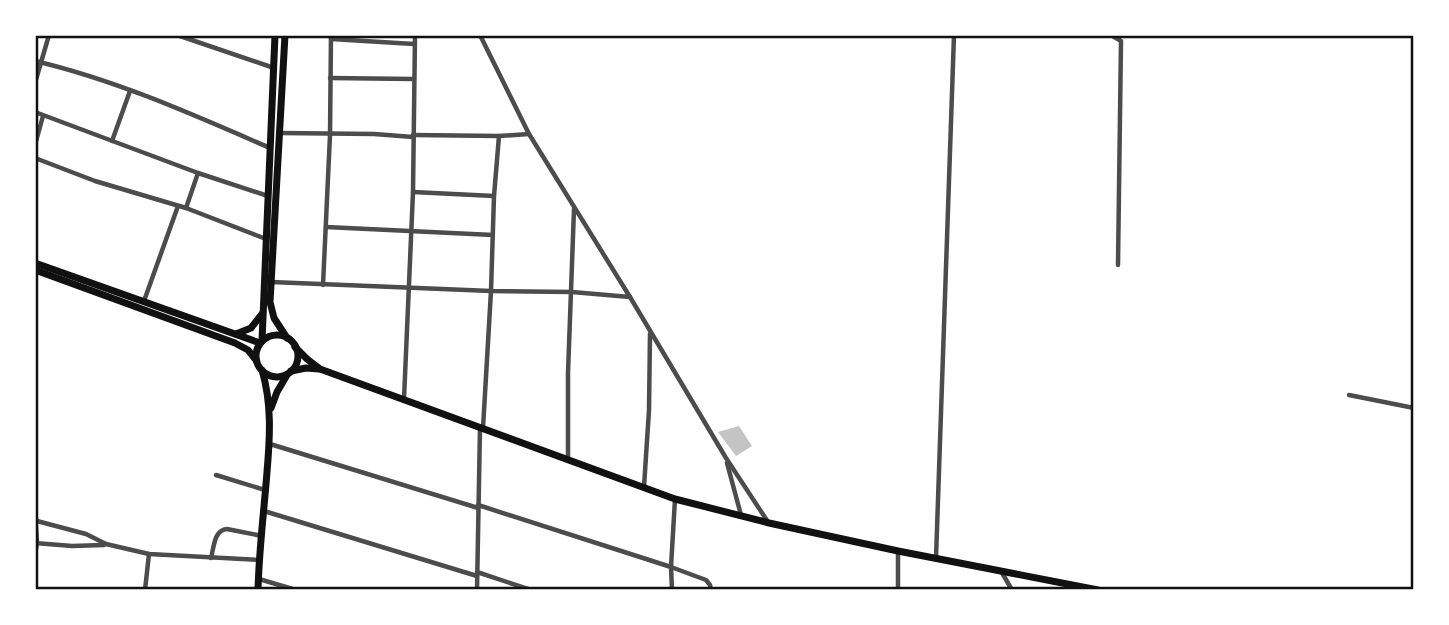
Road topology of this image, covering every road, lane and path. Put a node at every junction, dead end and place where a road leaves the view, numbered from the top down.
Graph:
1 (49, 35) edge
2 (177, 35) edge
3 (275, 35) edge
4 (285, 35) edge
5 (415, 35) edge
6 (480, 35) edge
7 (954, 35) edge
8 (1111, 35) edge
9 (331, 37) edge
10 (1122, 38) edge
11 (414, 44) junction
12 (38, 62) edge
13 (274, 68) junction
14 (330, 78) junction
15 (413, 79) junction
16 (35, 83) edge
17 (130, 91) junction
18 (35, 112) edge
19 (43, 116) junction
20 (281, 133) junction
21 (529, 134) junction
22 (330, 135) junction
23 (413, 136) junction
24 (499, 136) junction
25 (112, 141) junction
26 (35, 145) edge
27 (270, 149) junction
28 (35, 158) edge
29 (198, 173) junction
30 (413, 192) junction
31 (269, 196) junction
32 (494, 196) junction
33 (177, 206) junction
34 (186, 208) junction
35 (574, 209) junction
36 (326, 227) junction
37 (412, 231) junction
38 (493, 235) junction
39 (266, 240) junction
40 (35, 263) edge
41 (1118, 265) dead end
42 (35, 270) edge
43 (271, 282) junction
44 (323, 285) junction
45 (409, 287) junction
46 (491, 291) junction
47 (572, 292) junction
48 (629, 297) junction
49 (144, 302) junction
50 (263, 314) junction
51 (650, 333) junction
52 (233, 334) junction
53 (287, 338) junction
54 (261, 342) junction
55 (295, 346) junction
56 (256, 360) junction
57 (320, 369) junction
58 (262, 370) junction
59 (290, 372) junction
60 (1349, 395) dead end
61 (404, 399) junction
62 (1414, 408) edge
63 (270, 412) junction
64 (482, 429) junction
65 (269, 444) junction
66 (726, 458) junction
67 (568, 460) junction
68 (216, 475) dead end
69 (643, 487) junction
70 (266, 491) junction
71 (675, 499) junction
72 (478, 506) junction
73 (264, 510) junction
74 (35, 511) edge
75 (741, 516) junction
76 (37, 521) edge
77 (769, 523) junction
78 (262, 536) junction
79 (36, 543) edge
80 (106, 544) junction
81 (898, 551) junction
82 (149, 554) junction
83 (35, 555) edge
84 (211, 558) junction
85 (936, 559) junction
86 (259, 560) junction
87 (671, 566) junction
88 (1001, 570) junction
89 (477, 574) junction
90 (259, 579) junction
91 (1044, 580) junction
92 (145, 590) edge
93 (258, 590) edge
94 (296, 590) edge
95 (477, 590) edge
96 (531, 590) edge
97 (672, 590) edge
98 (711, 590) edge
99 (898, 590) edge
100 (1012, 590) edge
101 (1037, 590) edge
102 (1098, 590) edge

1 - 12 street
2 - 13 street
3 - 13 main road
4 - 20 main road
5 - 11 street
6 - 21 street
7 - 85 street
8 - 10 street
9 - 11 street
9 - 14 street
10 - 41 street
11 - 15 street
12 - 16 street
12 - 17 street
13 - 27 main road
14 - 15 street
14 - 22 street
15 - 23 street
17 - 25 street
17 - 27 street
18 - 19 street
19 - 25 street
19 - 26 street
20 - 22 street
20 - 43 main road
21 - 24 street
21 - 35 street
22 - 23 street
22 - 36 street
23 - 24 street
23 - 30 street
24 - 32 street
25 - 29 street
27 - 31 main road
28 - 33 street
29 - 31 street
29 - 34 street
30 - 32 street
30 - 37 street
31 - 39 main road
32 - 38 street
33 - 34 street
33 - 49 street
34 - 39 street
35 - 47 street
35 - 48 street
36 - 37 street
36 - 44 street
37 - 38 street
37 - 45 street
38 - 46 street
39 - 50 main road
40 - 49 main road
42 - 56 main road
43 - 44 street
43 - 53 main road
44 - 45 street
45 - 46 street
45 - 61 street
46 - 47 street
46 - 64 street
47 - 48 street
47 - 67 street
48 - 51 street
49 - 52 main road
50 - 52 main road
50 - 54 main road
51 - 66 street
51 - 69 street
52 - 54 main road
53 - 54 main road
53 - 55 main road
54 - 56 main road
55 - 57 main road
55 - 59 main road
56 - 58 main road
57 - 59 main road
57 - 61 main road
58 - 59 main road
58 - 63 main road
59 - 63 main road
60 - 62 street
61 - 64 main road
63 - 65 main road
64 - 67 main road
64 - 72 street
65 - 70 main road
65 - 72 street
66 - 75 street
66 - 77 street
67 - 69 main road
68 - 70 street
69 - 71 main road
70 - 73 main road
71 - 75 main road
71 - 87 street
72 - 87 street
72 - 89 street
73 - 78 main road
73 - 89 street
74 - 76 street
75 - 77 main road
76 - 79 street
76 - 80 street
77 - 81 main road
78 - 84 street
78 - 86 main road
79 - 80 street
79 - 83 street
80 - 82 street
81 - 85 main road
81 - 99 street
82 - 84 street
82 - 92 street
84 - 86 street
85 - 88 main road
86 - 90 main road
87 - 97 street
87 - 98 street
88 - 91 main road
88 - 100 street
89 - 95 street
89 - 96 street
90 - 93 main road
90 - 94 street
91 - 101 main road
91 - 102 main road

